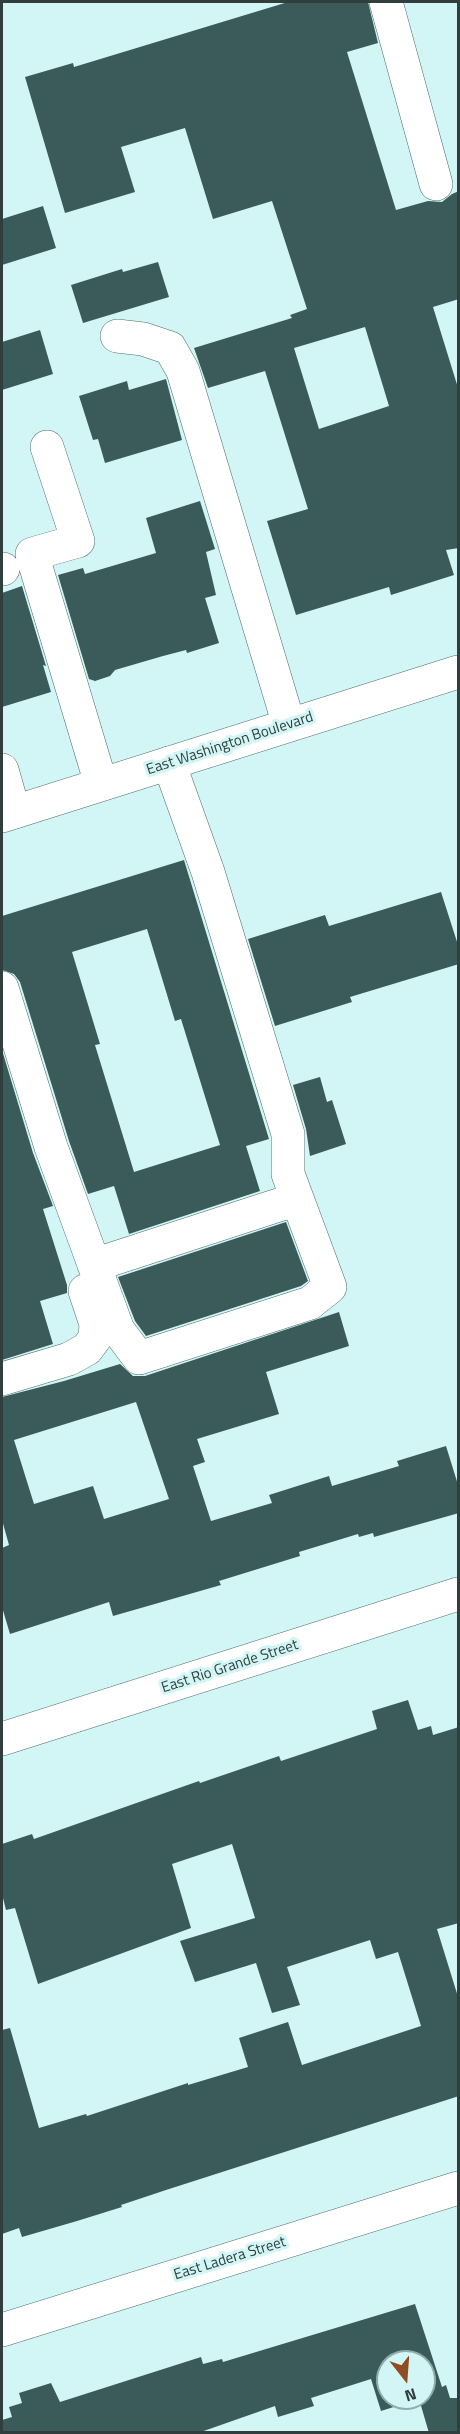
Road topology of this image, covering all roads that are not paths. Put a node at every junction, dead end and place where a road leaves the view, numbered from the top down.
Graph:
1 (386, 2) edge
2 (436, 184) dead end
3 (117, 336) dead end
4 (47, 447) dead end
5 (459, 672) edge
6 (289, 725) junction
7 (169, 763) junction
8 (2, 770) edge
9 (101, 784) junction
10 (8, 814) edge
11 (2, 988) edge
12 (2, 1035) edge
13 (297, 1199) junction
14 (94, 1265) junction
15 (2, 1379) edge
16 (459, 1594) edge
17 (2, 1739) edge
18 (459, 2188) edge
19 (2, 2330) edge

1 - 2 street
3 - 6 street
4 - 9 street
5 - 6 street, East Washington Boulevard
6 - 7 street, East Washington Boulevard
7 - 9 street, East Washington Boulevard
7 - 13 street
8 - 10 street
9 - 10 street, East Washington Boulevard
11 - 14 street
12 - 15 street
13 - 14 street
13 - 14 street
16 - 17 street, East Rio Grande Street
18 - 19 street, East Ladera Street

